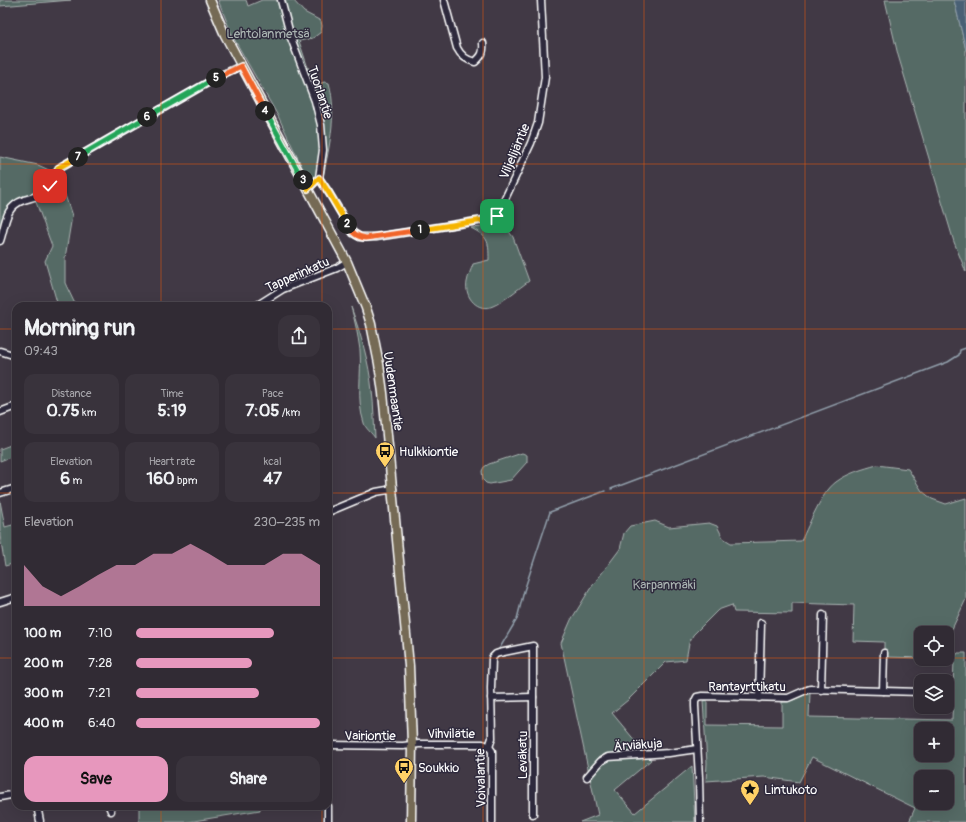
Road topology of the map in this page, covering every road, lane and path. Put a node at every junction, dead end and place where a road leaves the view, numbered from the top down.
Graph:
1 (210, 0) edge
2 (281, 0) edge
3 (444, 0) edge
4 (541, 0) edge
5 (482, 43) dead end
6 (241, 66) junction
7 (319, 178) junction
8 (308, 189) junction
9 (0, 241) edge
10 (347, 262) junction
11 (263, 302) edge
12 (0, 351) edge
13 (12, 355) edge
14 (12, 408) edge
15 (0, 412) edge
16 (12, 489) edge
17 (393, 489) junction
18 (0, 493) edge
19 (332, 510) edge
20 (12, 598) edge
21 (0, 602) edge
22 (823, 615) dead end
23 (761, 623) dead end
24 (533, 646) joint
25 (884, 653) dead end
26 (821, 690) junction
27 (883, 691) junction
28 (914, 692) edge
29 (533, 697) junction
30 (491, 698) junction
31 (759, 698) junction
32 (412, 744) junction
33 (332, 745) edge
34 (489, 747) junction
35 (697, 749) junction
36 (587, 777) dead end
37 (12, 795) edge
38 (0, 797) edge
39 (38, 810) edge
40 (328, 810) edge
41 (532, 814) dead end
42 (40, 821) edge
43 (328, 822) edge
44 (411, 822) edge
45 (492, 822) edge
46 (700, 822) edge

1 - 6 main road, Uudenmaantie
2 - 7 street, Tuorlantie
3 - 5 street
4 - 7 street, Viljelijäntie
6 - 8 main road, Uudenmaantie
6 - 9 street
7 - 8 street
8 - 10 main road, Uudenmaantie
10 - 11 street, Tapperinkatu
10 - 17 main road, Uudenmaantie
12 - 13 street
14 - 15 street
16 - 18 street
17 - 19 street
17 - 32 main road, Uudenmaantie
20 - 21 street
22 - 26 street
23 - 31 street
24 - 29 street, Leväkatu
24 - 30 street, Voivalantie
25 - 27 street
26 - 27 street, Rantayrttikatu
26 - 31 street, Rantayrttikatu
27 - 28 street, Rantayrttikatu
29 - 30 street
29 - 41 street, Leväkatu
30 - 34 street, Voivalantie
31 - 35 street, Rantayrttikatu
32 - 33 street, Vairiontie
32 - 34 street, Vihvilätie
32 - 44 main road, Uudenmaantie
34 - 45 street, Voivalantie
35 - 36 street, Ärviäkuja
35 - 46 street, Rantayrttikatu
37 - 38 street
39 - 42 street
40 - 43 street

